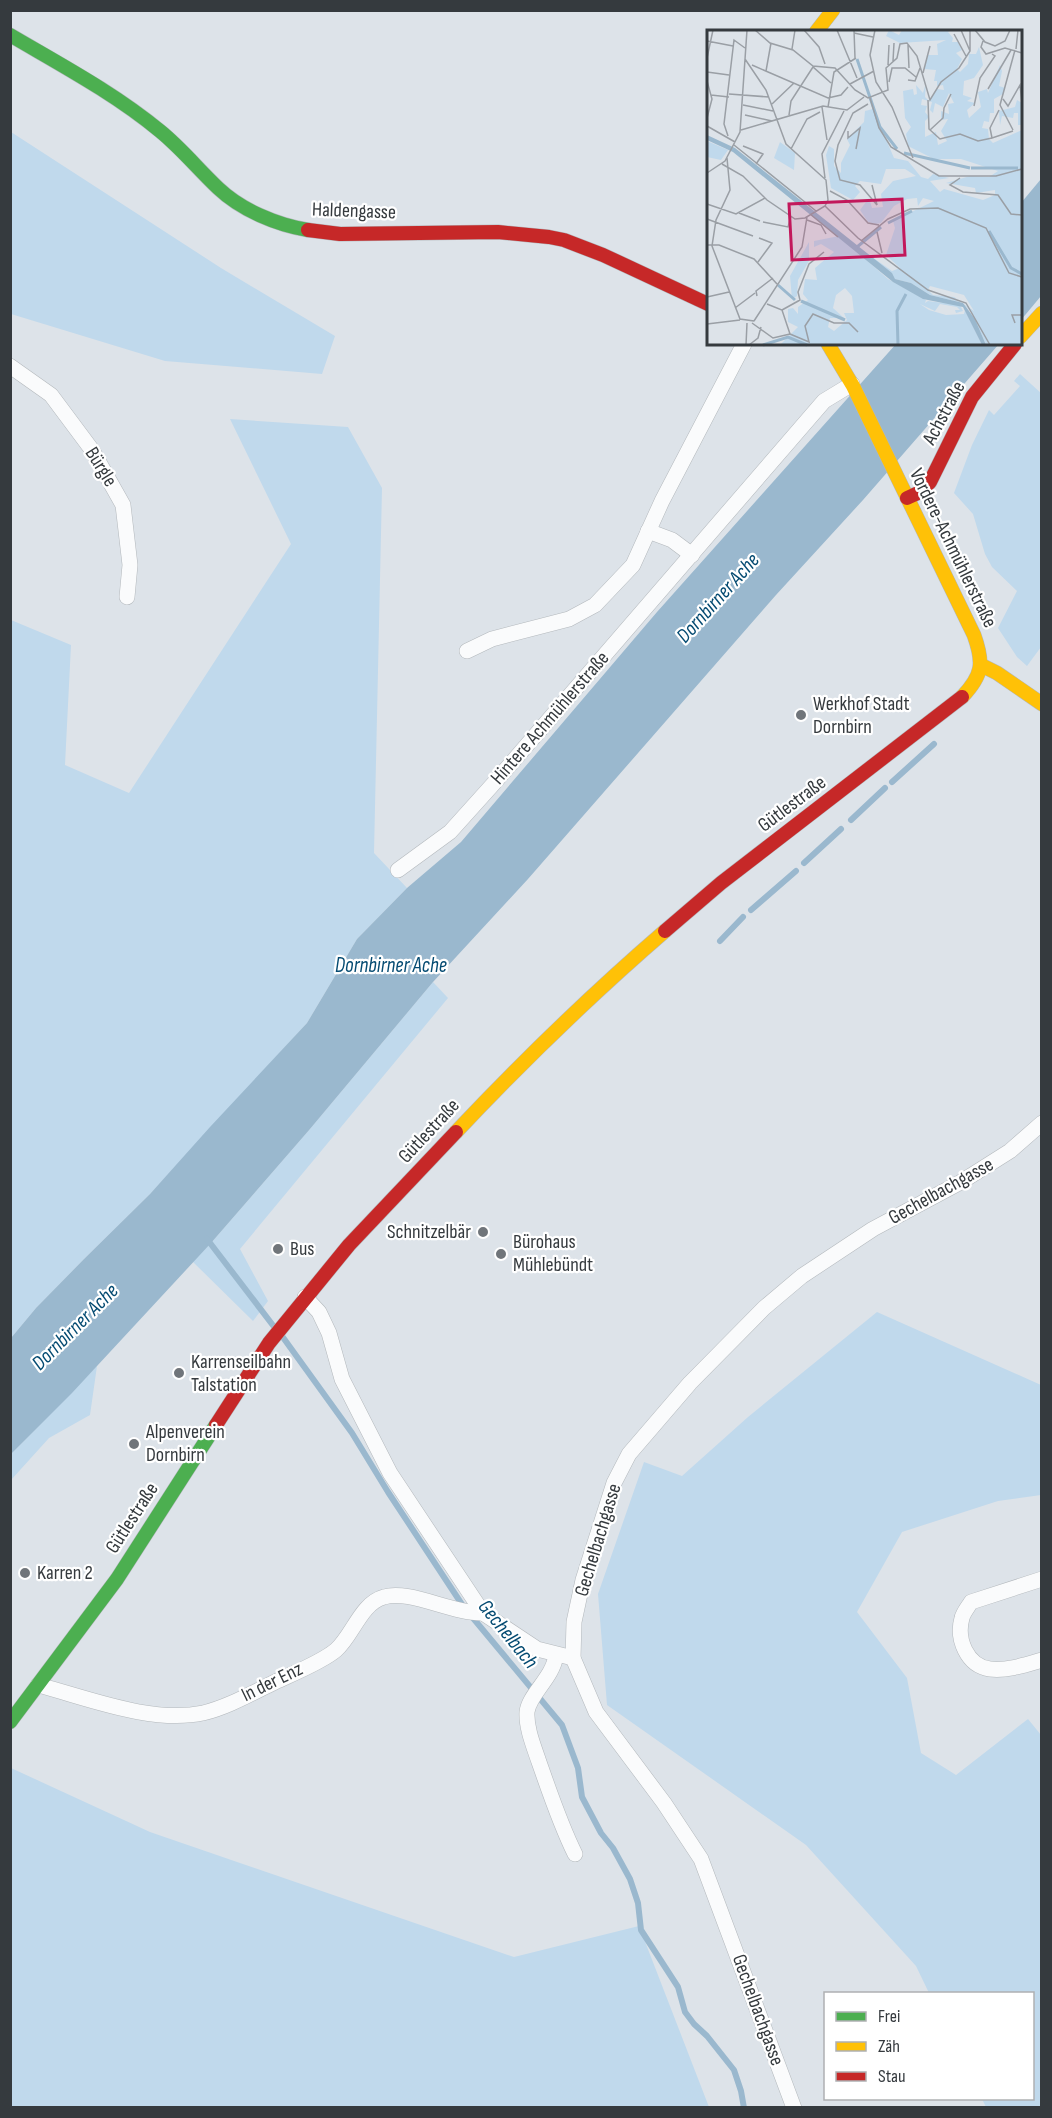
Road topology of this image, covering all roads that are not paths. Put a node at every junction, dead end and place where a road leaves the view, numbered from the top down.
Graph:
1 (826, 12) edge
2 (817, 30) edge
3 (10, 35) edge
4 (707, 304) edge
5 (1041, 313) edge
6 (1022, 335) edge
7 (743, 345) edge
8 (829, 345) edge
9 (1014, 345) edge
10 (10, 366) edge
11 (851, 382) junction
12 (907, 498) junction
13 (648, 531) junction
14 (692, 555) junction
15 (128, 597) dead end
16 (467, 651) dead end
17 (983, 666) junction
18 (1041, 704) edge
19 (398, 870) dead end
20 (1041, 1123) edge
21 (305, 1297) junction
22 (1041, 1579) edge
23 (480, 1613) junction
24 (556, 1655) junction
25 (573, 1658) junction
26 (1041, 1660) edge
27 (38, 1685) junction
28 (10, 1722) edge
29 (575, 1854) dead end
30 (794, 2108) edge

1 - 2 street
3 - 4 street, Haldengasse
5 - 6 street
7 - 13 street
8 - 11 street, Vordere-Achmühlerstraße
9 - 12 street, Achstraße
10 - 15 street, Bürgle
11 - 12 street, Vordere-Achmühlerstraße
11 - 14 street, Hintere Achmühlerstraße
12 - 17 street, Vordere-Achmühlerstraße
13 - 14 street
13 - 16 street
14 - 19 street, Hintere Achmühlerstraße
17 - 18 street
17 - 21 street, Gütlestraße
20 - 25 street, Gechelbachgasse
21 - 23 street, In der Enz
21 - 27 street, Gütlestraße
22 - 26 street
23 - 24 street, In der Enz
23 - 27 street, In der Enz
24 - 25 street, In der Enz
24 - 29 street
25 - 30 street, Gechelbachgasse
27 - 28 street, Gütlestraße

